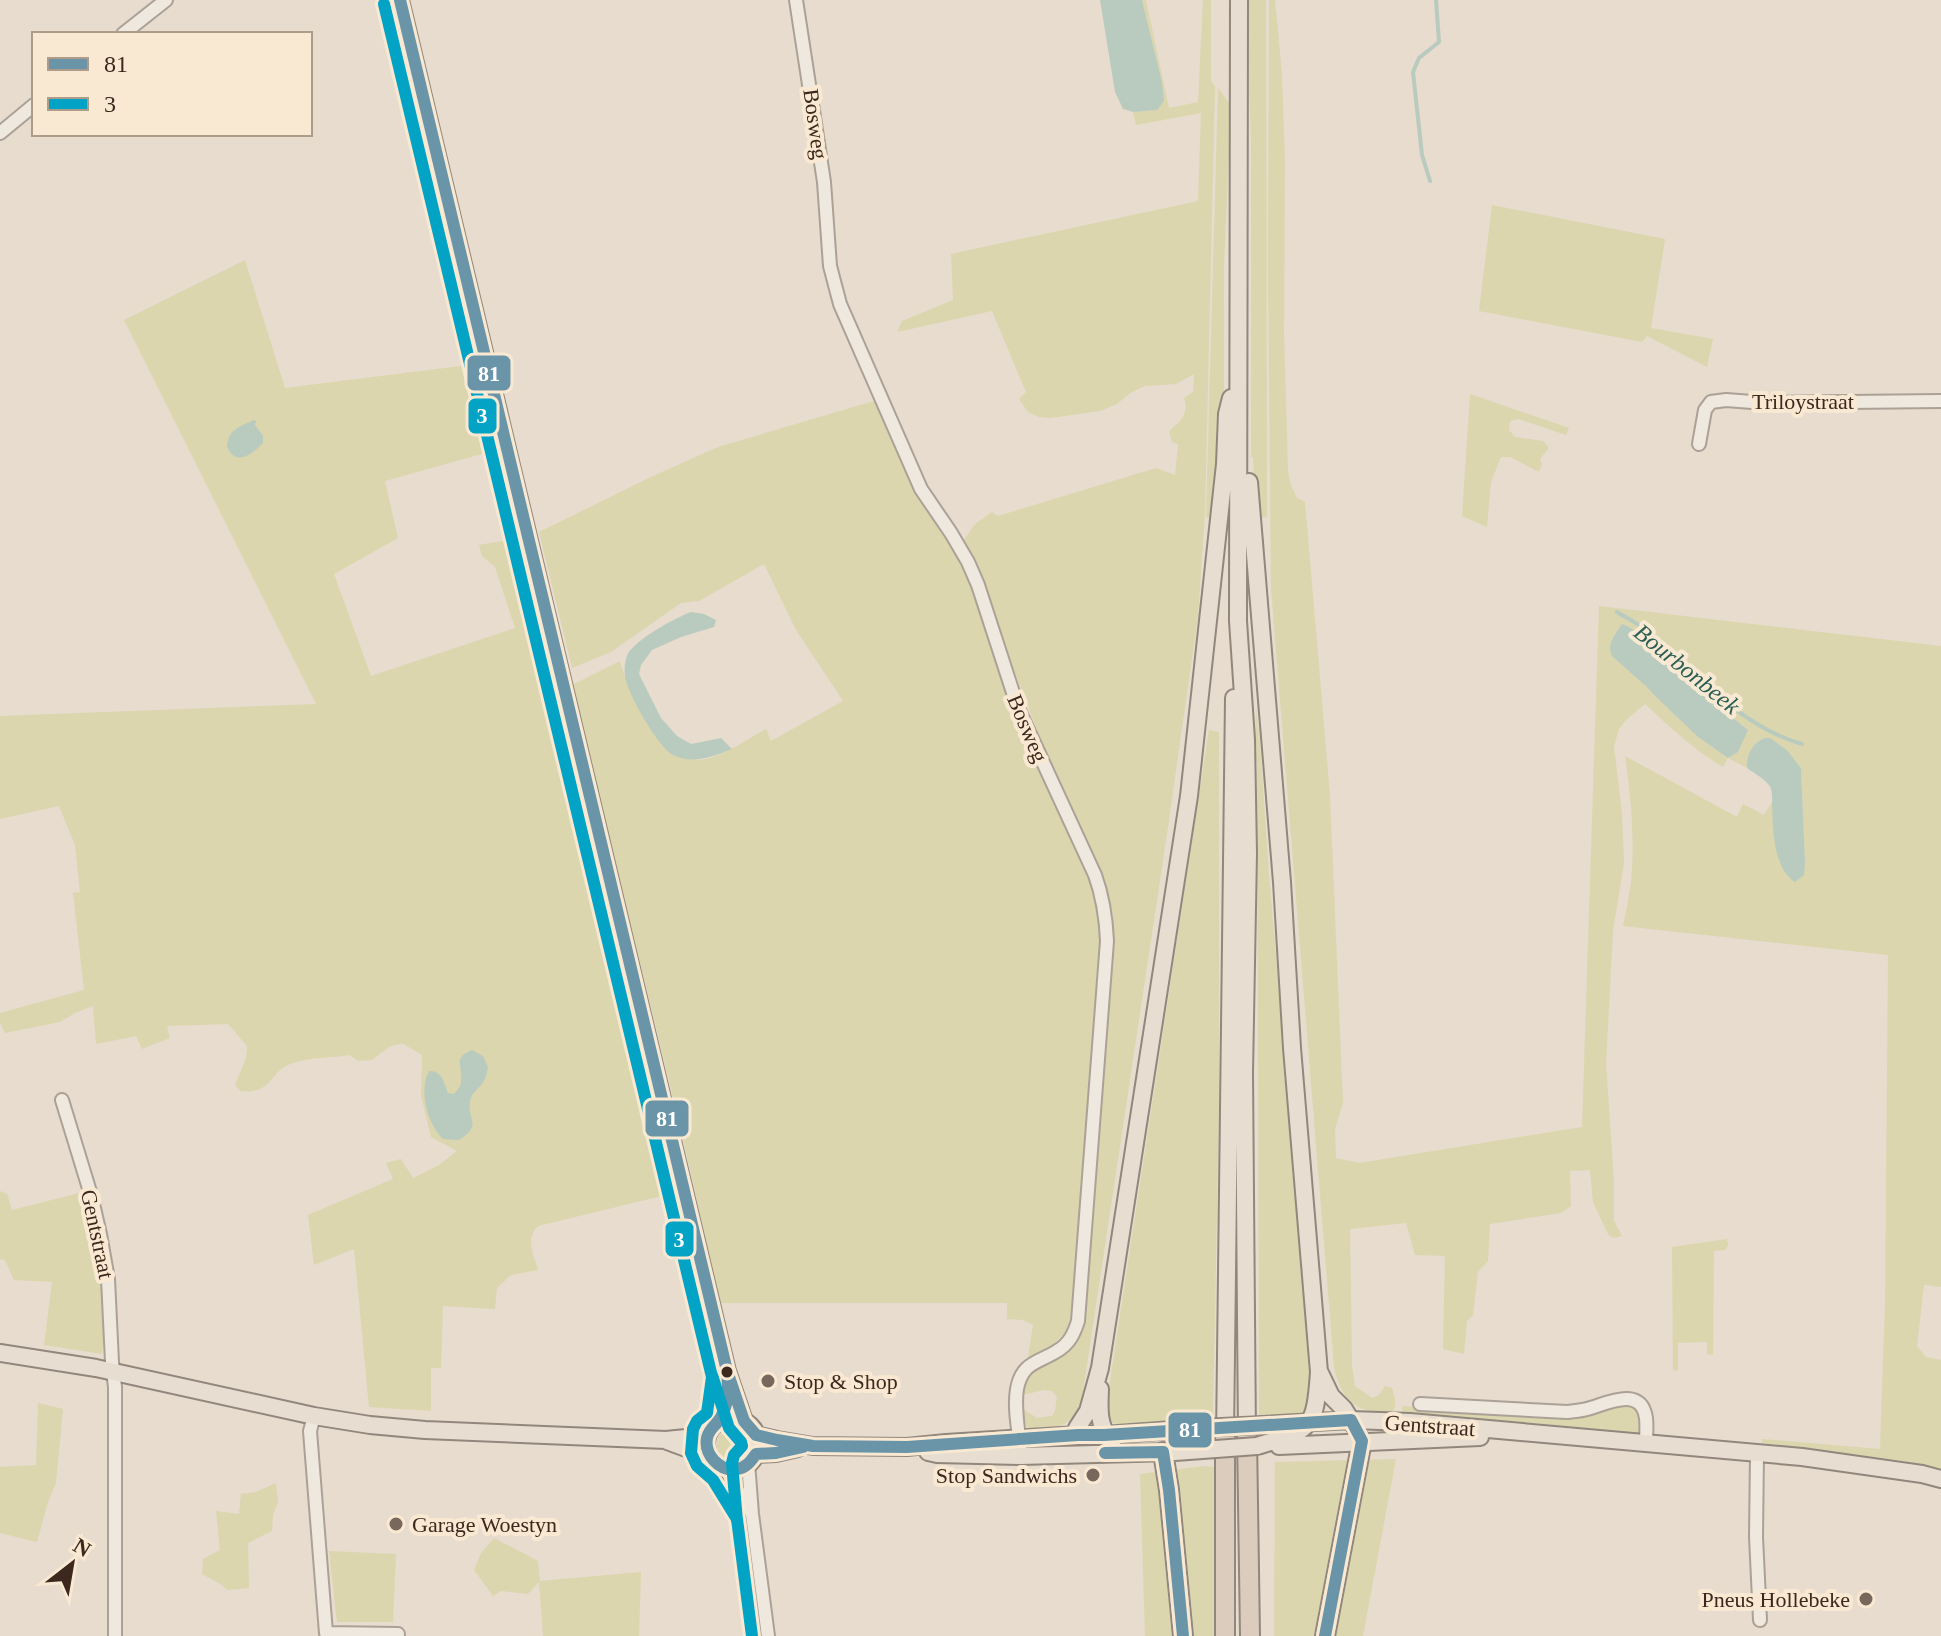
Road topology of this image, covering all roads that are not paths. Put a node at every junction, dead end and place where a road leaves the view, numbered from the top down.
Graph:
1 (166, 0) edge
2 (400, 0) edge
3 (796, 0) edge
4 (1239, 0) edge
5 (126, 32) edge
6 (32, 107) edge
7 (0, 133) edge
8 (1238, 370) junction
9 (1941, 401) edge
10 (1699, 444) dead end
11 (1238, 621) junction
12 (62, 1100) dead end
13 (0, 1353) edge
14 (1100, 1368) junction
15 (114, 1372) junction
16 (1319, 1372) junction
17 (728, 1376) junction
18 (1420, 1404) dead end
19 (314, 1416) junction
20 (1351, 1420) junction
21 (744, 1421) junction
22 (715, 1426) junction
23 (1299, 1431) junction
24 (756, 1435) junction
25 (1078, 1435) junction
26 (1104, 1435) junction
27 (1225, 1437) joint
28 (1569, 1437) junction
29 (666, 1440) junction
30 (1252, 1441) junction
31 (1362, 1441) junction
32 (1172, 1443) junction
33 (1646, 1444) junction
34 (813, 1446) junction
35 (1020, 1448) junction
36 (1127, 1452) junction
37 (1757, 1453) junction
38 (710, 1457) junction
39 (752, 1458) junction
40 (725, 1469) junction
41 (1941, 1479) edge
42 (752, 1514) junction
43 (1760, 1620) dead end
44 (115, 1636) edge
45 (398, 1636) edge
46 (768, 1636) edge
47 (1183, 1636) edge
48 (1225, 1636) edge
49 (1250, 1636) edge
50 (1325, 1636) edge

1 - 5 street
2 - 17 main road
3 - 35 street, Bosweg
4 - 8 main road
6 - 7 street
8 - 11 main road
8 - 14 main road
8 - 16 main road
9 - 10 street, Triloystraat
11 - 27 main road
11 - 30 main road
12 - 15 street, Gentstraat
13 - 15 main road
14 - 25 main road
14 - 26 main road
15 - 19 main road
15 - 44 street, Gentstraat
16 - 20 main road
16 - 23 main road
17 - 21 main road
17 - 22 main road
18 - 33 street, Gentstraat
19 - 29 main road
19 - 45 street
20 - 23 main road, Gentstraat
20 - 28 main road, Gentstraat
20 - 31 main road
21 - 22 main road
21 - 24 main road
22 - 29 main road
22 - 38 main road
23 - 30 main road
23 - 31 main road
23 - 32 main road, Gentstraat, bridge
24 - 34 main road
24 - 39 main road
25 - 26 main road, Gentstraat
25 - 35 main road, Gentstraat
26 - 32 main road, Gentstraat
26 - 36 main road
27 - 48 highway
28 - 31 main road
28 - 33 main road
29 - 38 main road
30 - 32 main road, bridge
30 - 49 highway
31 - 50 highway
32 - 36 main road
32 - 47 highway
33 - 37 main road
34 - 35 main road
34 - 39 main road
35 - 36 main road
37 - 41 main road
37 - 43 street
38 - 40 main road
39 - 40 main road
39 - 42 street
40 - 42 street
42 - 46 street

